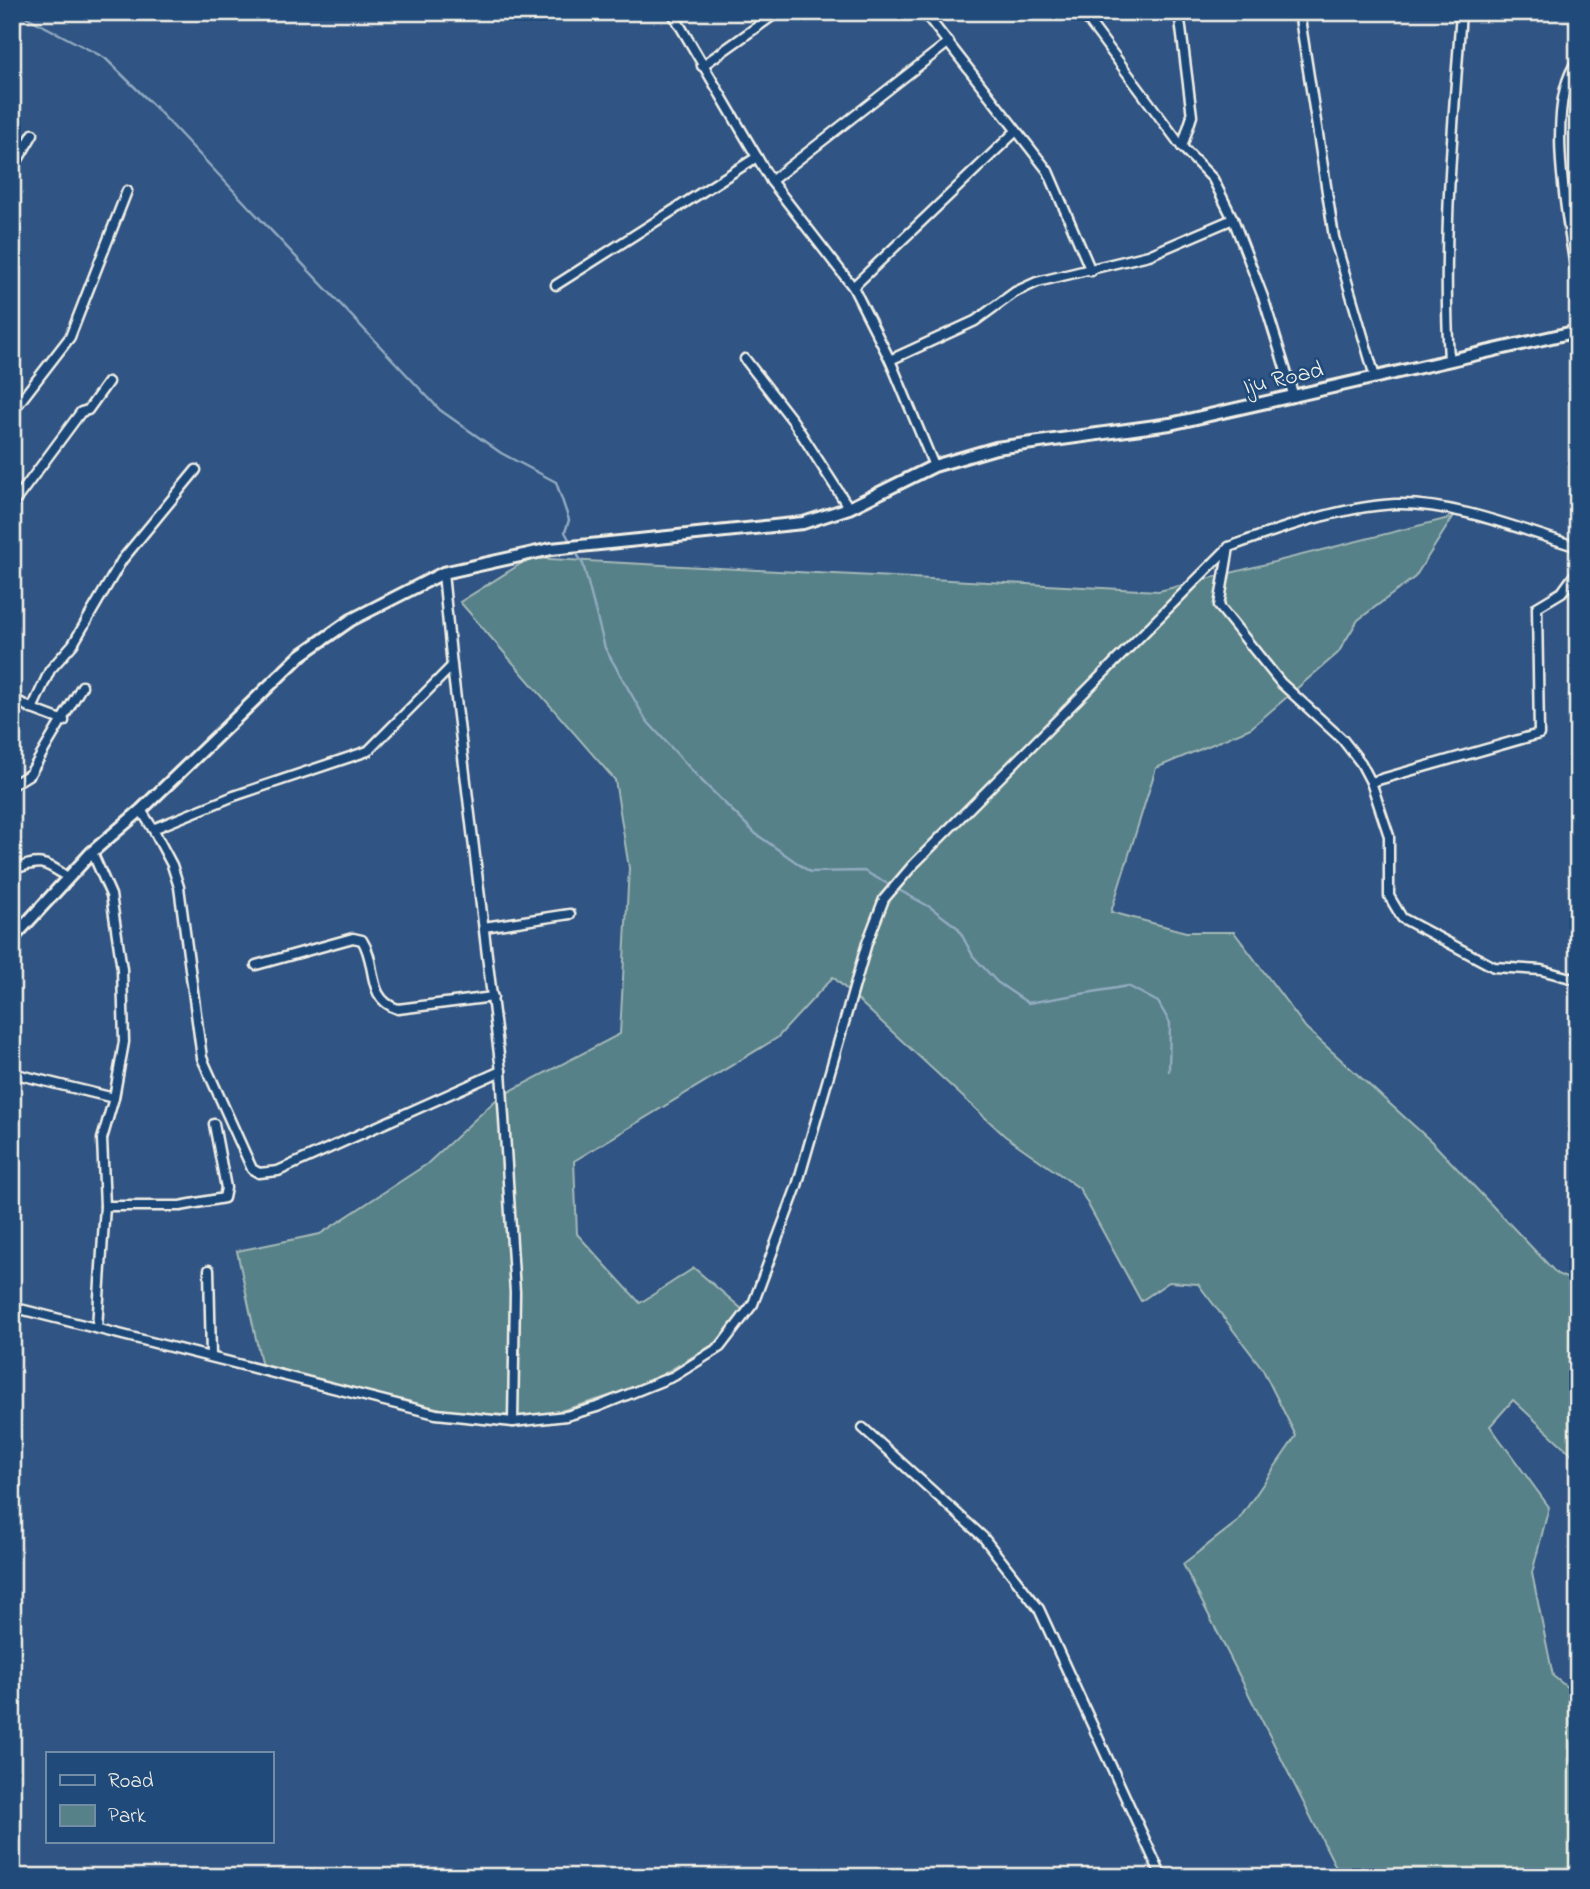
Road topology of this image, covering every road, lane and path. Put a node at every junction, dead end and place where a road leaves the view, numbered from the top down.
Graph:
1 (672, 12) edge
2 (778, 12) edge
3 (925, 12) edge
4 (1082, 12) edge
5 (1185, 12) edge
6 (1299, 12) edge
7 (1461, 12) edge
8 (949, 42) junction
9 (1578, 60) edge
10 (702, 66) junction
11 (1015, 132) junction
12 (33, 134) dead end
13 (1182, 147) junction
14 (757, 157) junction
15 (12, 170) edge
16 (771, 181) junction
17 (127, 191) dead end
18 (1233, 219) junction
19 (1091, 271) junction
20 (556, 285) dead end
21 (1578, 286) edge
22 (853, 287) junction
23 (1578, 331) edge
24 (745, 359) dead end
25 (890, 360) junction
26 (1449, 360) junction
27 (1375, 377) junction
28 (108, 382) dead end
29 (1294, 397) junction
30 (12, 412) edge
31 (934, 466) junction
32 (196, 470) dead end
33 (849, 508) junction
34 (12, 510) edge
35 (1229, 547) junction
36 (1578, 547) edge
37 (1578, 570) edge
38 (443, 573) junction
39 (452, 666) junction
40 (82, 686) dead end
41 (12, 698) edge
42 (32, 709) junction
43 (64, 721) junction
44 (1371, 782) junction
45 (12, 785) edge
46 (141, 810) junction
47 (153, 829) junction
48 (92, 852) junction
49 (12, 870) edge
50 (67, 877) junction
51 (570, 914) dead end
52 (484, 927) junction
53 (12, 939) edge
54 (256, 965) dead end
55 (1578, 980) edge
56 (493, 998) junction
57 (501, 1071) junction
58 (12, 1073) edge
59 (114, 1098) junction
60 (214, 1124) dead end
61 (105, 1206) junction
62 (209, 1270) dead end
63 (12, 1307) edge
64 (97, 1328) junction
65 (211, 1356) junction
66 (513, 1422) junction
67 (863, 1428) dead end
68 (1163, 1877) edge

1 - 10 street
2 - 10 street
3 - 8 street
4 - 13 street
5 - 13 street
6 - 27 street
7 - 26 street
8 - 11 street
8 - 16 street
9 - 21 street
10 - 14 street
11 - 19 street
11 - 22 street
12 - 15 street
13 - 18 street
14 - 16 street
14 - 20 street
16 - 22 street
17 - 30 street
18 - 19 street
18 - 29 street
19 - 25 street
22 - 25 street
23 - 26 main road, Iju Road
24 - 33 street
25 - 31 street
26 - 27 main road, Iju Road
27 - 29 main road, Iju Road
28 - 34 street
29 - 31 main road, Iju Road
31 - 33 main road, Iju Road
32 - 42 street
33 - 38 main road, Iju Road
35 - 36 street
35 - 44 street
35 - 66 street
37 - 44 street
38 - 39 street
38 - 46 main road, Iju Road
39 - 47 street
39 - 52 street
40 - 43 street
41 - 42 street
42 - 43 street
43 - 45 street
44 - 55 street
46 - 47 street
46 - 48 main road, Iju Road
47 - 57 street
48 - 50 main road, Iju Road
48 - 59 street
49 - 50 street
50 - 53 main road, Iju Road
51 - 52 street
52 - 56 street
54 - 56 street
56 - 57 street
57 - 66 street
58 - 59 street
59 - 61 street
60 - 61 street
61 - 64 street
62 - 65 street
63 - 64 street
64 - 65 street
65 - 66 street
67 - 68 street

